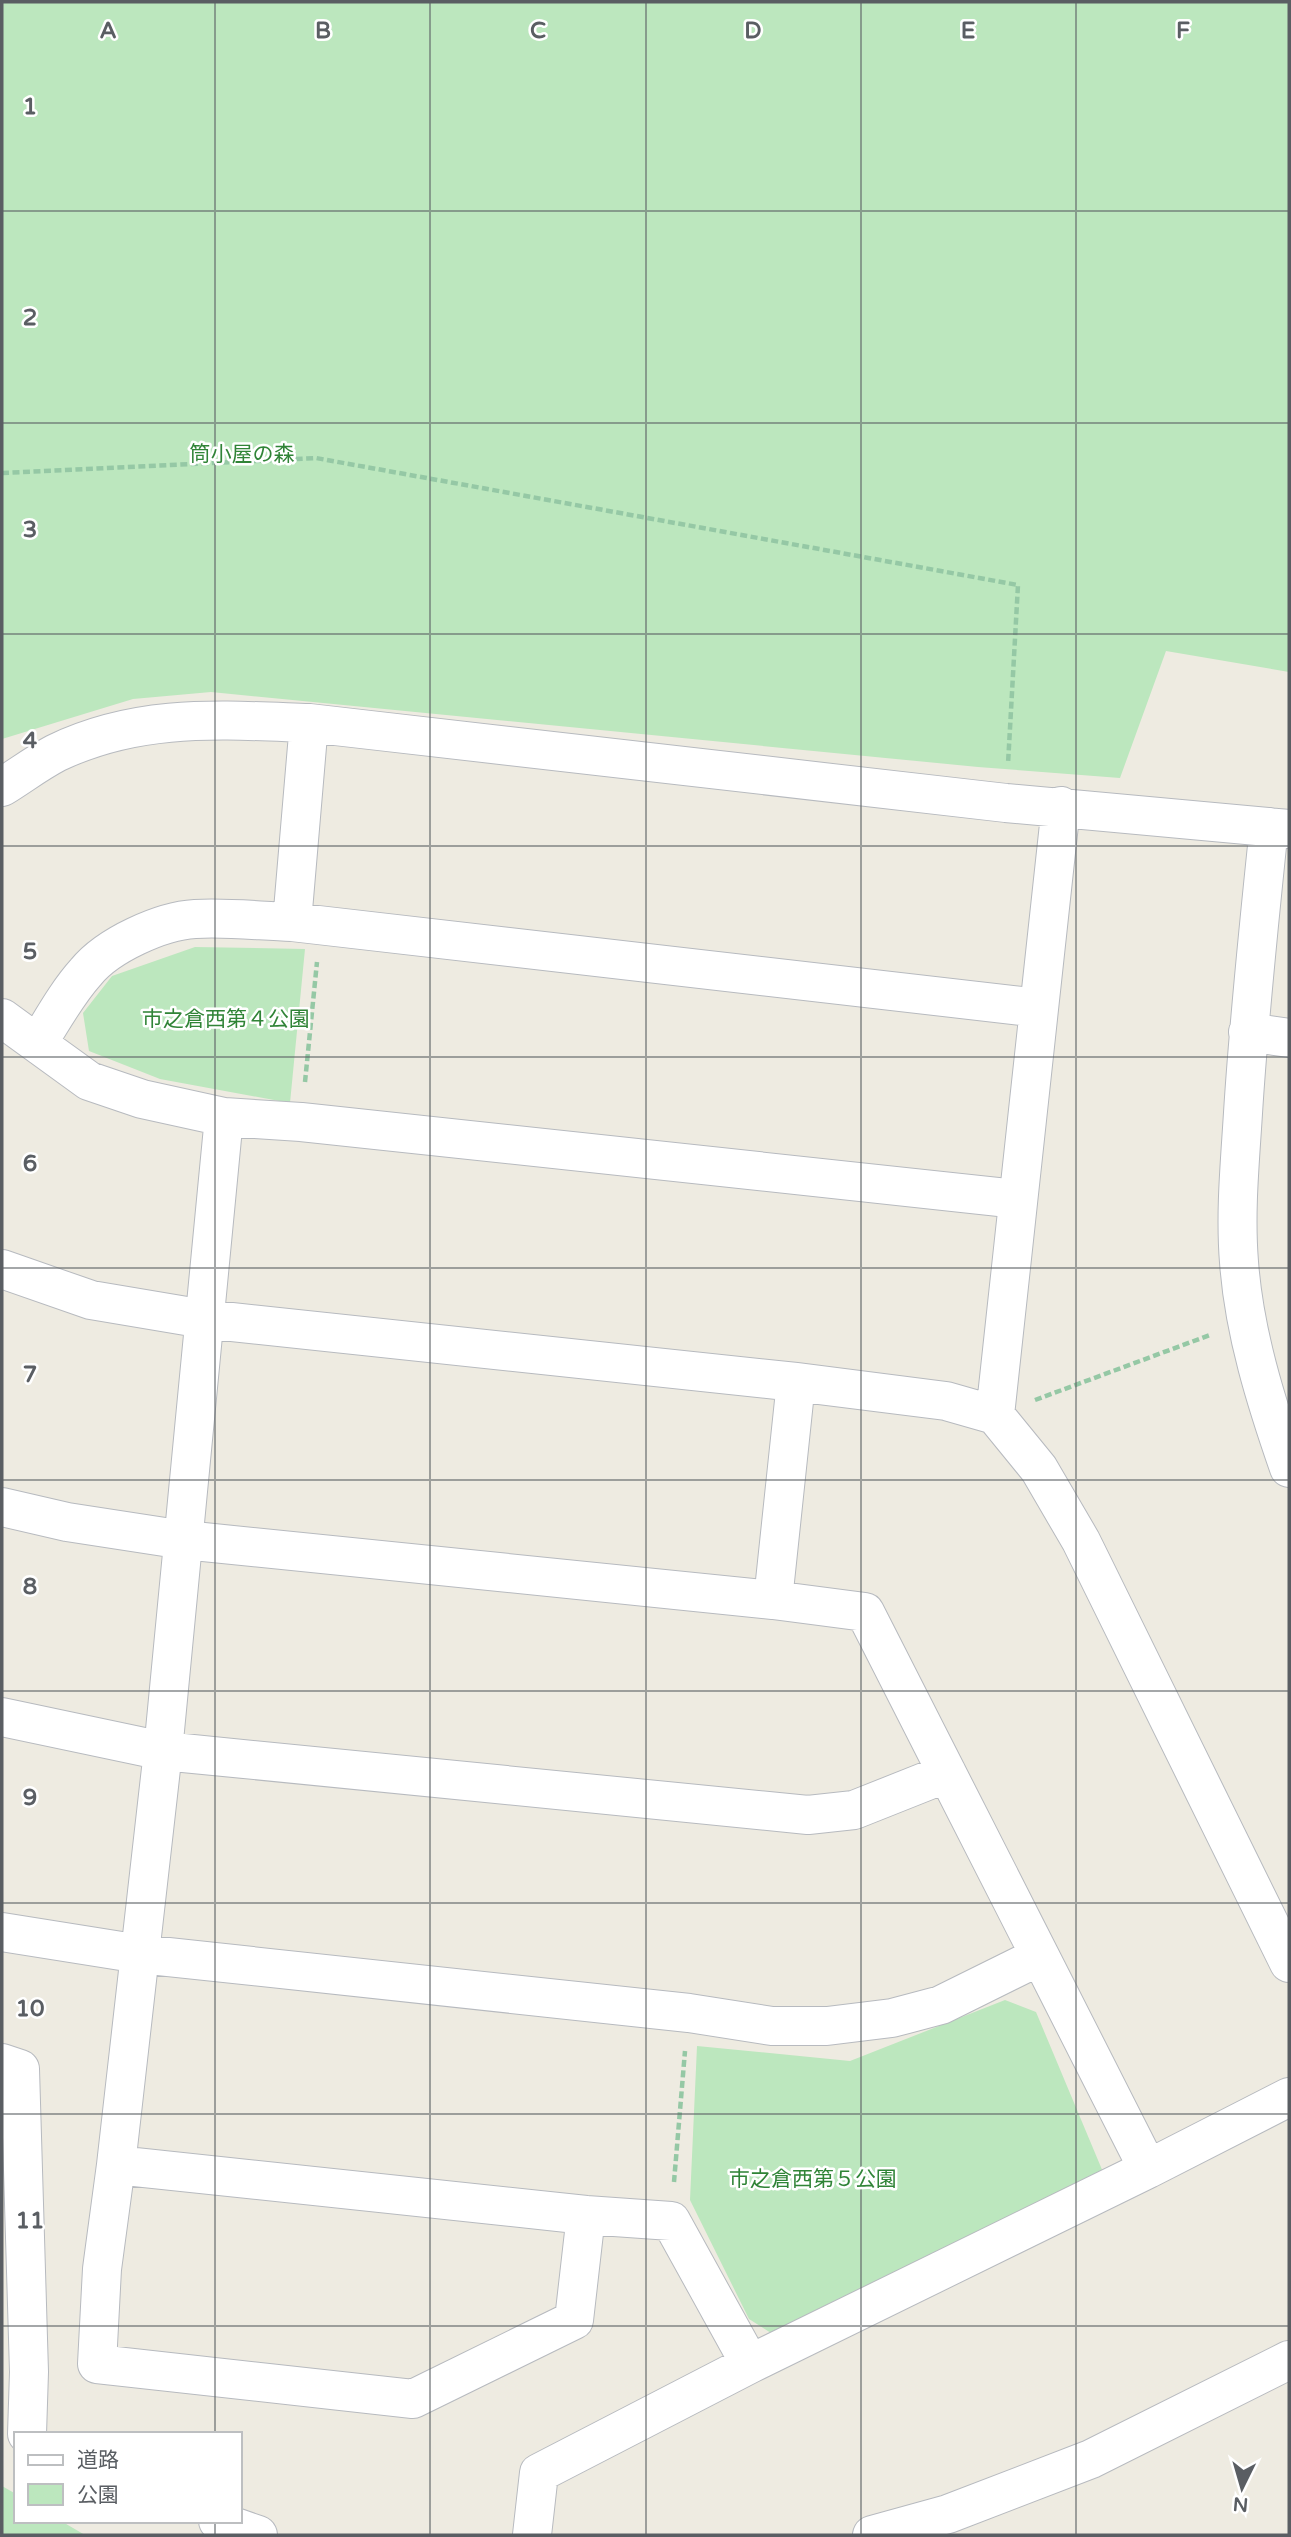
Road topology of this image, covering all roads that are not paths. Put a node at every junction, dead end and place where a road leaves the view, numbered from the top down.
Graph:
1 (309, 723) junction
2 (2, 788) edge
3 (1061, 806) junction
4 (1279, 828) edge
5 (307, 925) junction
6 (1039, 1008) junction
7 (2, 1018) edge
8 (1248, 1032) junction
9 (1289, 1038) edge
10 (38, 1043) junction
11 (224, 1117) junction
12 (1018, 1199) junction
13 (2, 1269) edge
14 (204, 1319) junction
15 (796, 1382) junction
16 (995, 1415) junction
17 (1289, 1468) edge
18 (2, 1507) edge
19 (184, 1540) junction
20 (774, 1600) junction
21 (2, 1717) edge
22 (163, 1751) junction
23 (947, 1773) junction
24 (2, 1932) edge
25 (1287, 1952) edge
26 (140, 1954) junction
27 (1040, 1956) junction
28 (2, 2063) edge
29 (1289, 2097) edge
30 (116, 2165) junction
31 (1148, 2169) junction
32 (586, 2216) junction
33 (1289, 2360) edge
34 (750, 2364) junction
35 (27, 2432) edge
36 (224, 2523) edge
37 (953, 2524) edge
38 (258, 2535) edge
39 (531, 2535) edge
40 (872, 2535) edge

1 - 2 street
1 - 3 street
1 - 5 street
3 - 4 street
3 - 6 street
4 - 8 street
5 - 6 street
5 - 10 street
6 - 12 street
7 - 10 street
8 - 9 street
8 - 17 street
10 - 11 street
11 - 12 street
11 - 14 street
12 - 16 street
13 - 14 street
14 - 15 street
14 - 19 street
15 - 16 street
15 - 20 street
16 - 25 street
18 - 19 street
19 - 20 street
19 - 22 street
20 - 23 street
21 - 22 street
22 - 23 street
22 - 26 street
23 - 27 street
24 - 26 street
26 - 27 street
26 - 30 street
27 - 31 street
28 - 35 street
29 - 31 street
30 - 32 street
30 - 32 street
31 - 34 street
32 - 34 street
33 - 37 street
34 - 39 street
36 - 38 street
37 - 40 street

